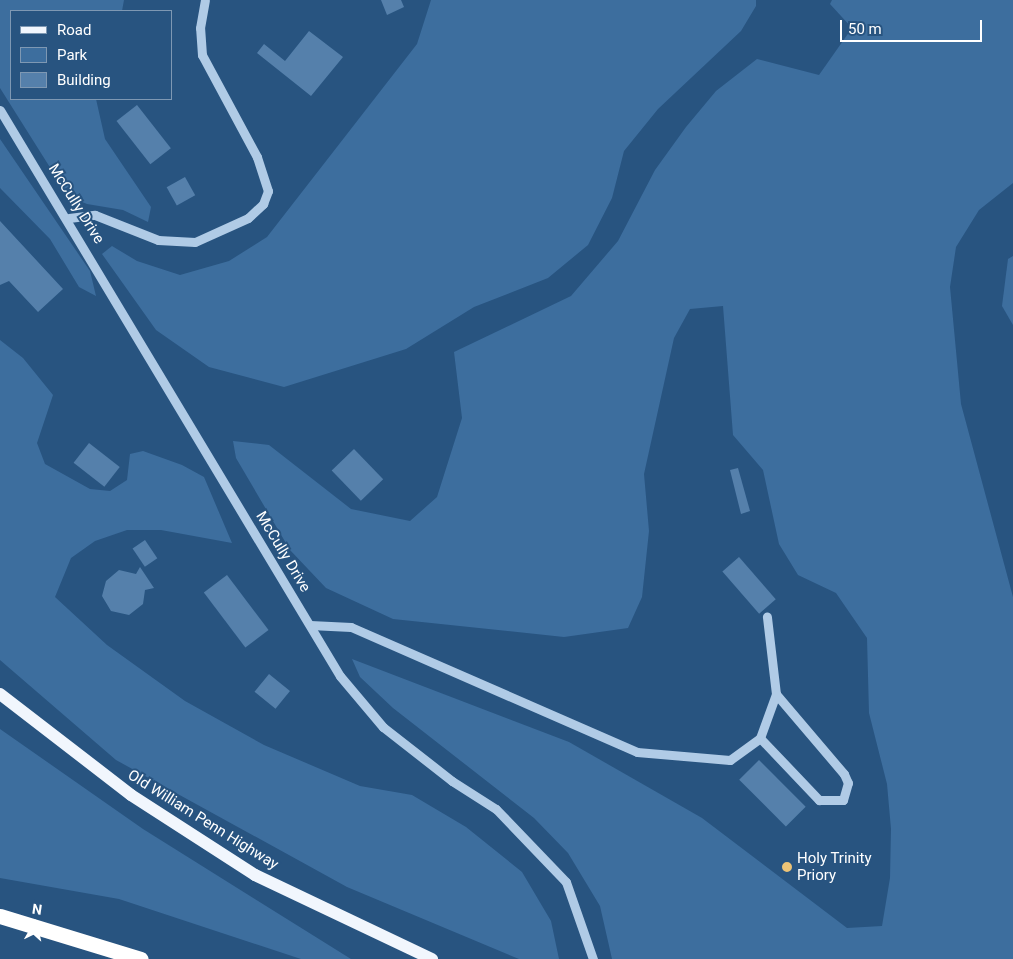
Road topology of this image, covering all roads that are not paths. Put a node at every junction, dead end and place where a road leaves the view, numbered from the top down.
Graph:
1 (206, 0) edge
2 (0, 110) edge
3 (69, 218) junction
4 (767, 617) dead end
5 (310, 624) junction
6 (0, 694) edge
7 (776, 694) junction
8 (760, 738) junction
9 (0, 916) edge
10 (141, 959) edge
11 (432, 959) edge
12 (593, 959) edge

1 - 3 street
2 - 3 street, McCully Drive
3 - 5 street, McCully Drive
4 - 7 street
5 - 8 street
5 - 12 street, McCully Drive
6 - 11 main road, Old William Penn Highway
7 - 8 street
7 - 8 street
9 - 10 highway

